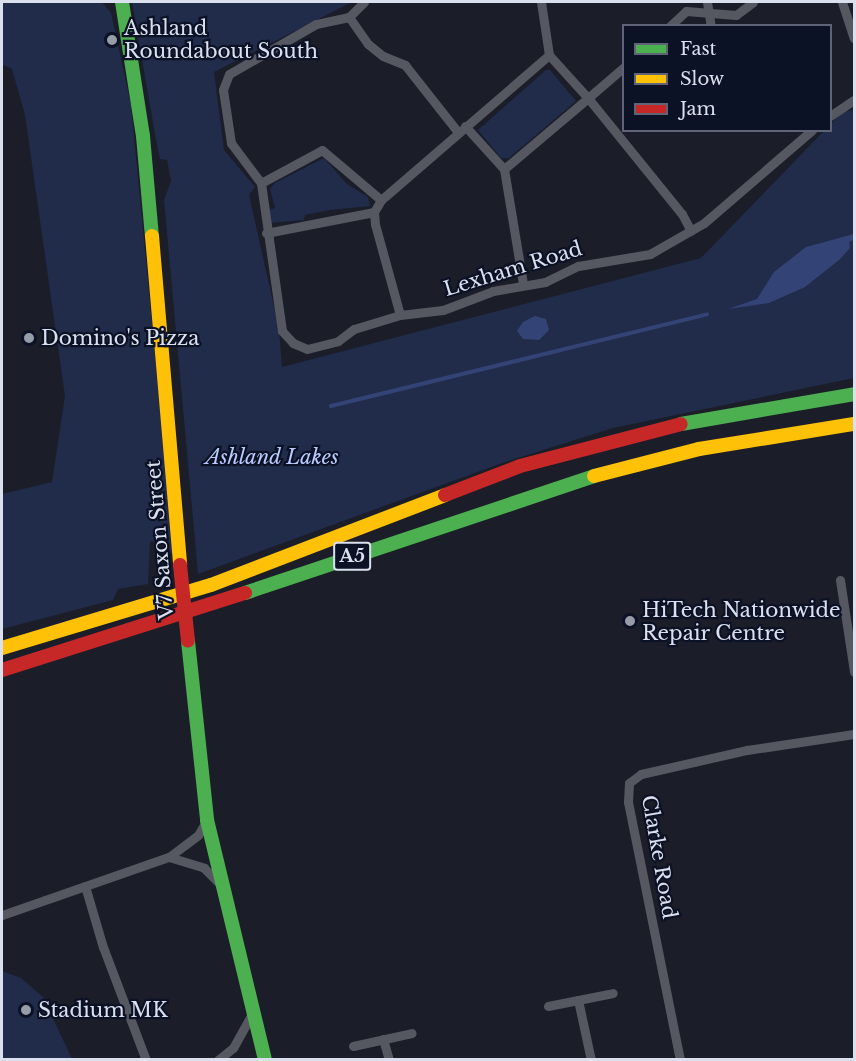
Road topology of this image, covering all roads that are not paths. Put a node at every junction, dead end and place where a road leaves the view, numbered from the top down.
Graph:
1 (112, 2) edge
2 (122, 2) edge
3 (364, 2) edge
4 (541, 2) edge
5 (707, 2) edge
6 (842, 2) edge
7 (750, 4) edge
8 (710, 13) junction
9 (122, 16) junction
10 (349, 17) junction
11 (672, 24) edge
12 (711, 24) edge
13 (855, 38) edge
14 (549, 55) junction
15 (622, 69) edge
16 (588, 98) junction
17 (855, 100) edge
18 (832, 115) edge
19 (462, 129) junction
20 (798, 134) edge
21 (504, 169) junction
22 (261, 183) junction
23 (381, 200) junction
24 (374, 212) junction
25 (691, 231) junction
26 (266, 233) junction
27 (523, 284) junction
28 (400, 315) junction
29 (855, 394) edge
30 (855, 424) edge
31 (840, 580) dead end
32 (2, 647) edge
33 (5, 670) edge
34 (855, 672) edge
35 (855, 734) edge
36 (207, 820) junction
37 (169, 857) junction
38 (220, 884) junction
39 (85, 886) junction
40 (2, 915) edge
41 (613, 993) dead end
42 (578, 1000) junction
43 (548, 1006) dead end
44 (253, 1012) junction
45 (412, 1033) dead end
46 (383, 1039) junction
47 (353, 1046) dead end
48 (264, 1058) edge
49 (146, 1059) edge
50 (218, 1059) edge
51 (388, 1059) edge
52 (591, 1059) edge
53 (680, 1059) edge

1 - 9 main road, V7 Saxon Street
2 - 9 main road, V7 Saxon Street
3 - 10 street
4 - 14 street
5 - 8 street
6 - 13 street
7 - 8 street
8 - 11 street
8 - 12 street
9 - 36 main road, V7 Saxon Street, bridge
10 - 19 street
10 - 22 street
14 - 16 street
14 - 19 street
15 - 16 street
16 - 21 street
16 - 25 street
17 - 18 street
19 - 21 street
19 - 23 street
20 - 25 street, Lexham Road
21 - 27 street
22 - 23 street
22 - 26 street, Lexham Road
23 - 24 street
24 - 26 street
24 - 28 street
25 - 27 street, Lexham Road
26 - 28 street, Lexham Road
27 - 28 street, Lexham Road
29 - 32 main road, A5
30 - 33 main road, A5
31 - 34 street
35 - 53 street, Clarke Road
36 - 37 street
36 - 38 main road, V7 Saxon Street
37 - 38 street
37 - 39 street
38 - 44 main road, V7 Saxon Street
39 - 40 street
39 - 49 street
41 - 42 street
42 - 43 street
42 - 52 street
44 - 48 main road, V7 Saxon Street
44 - 50 street
45 - 46 street
46 - 47 street
46 - 51 street

